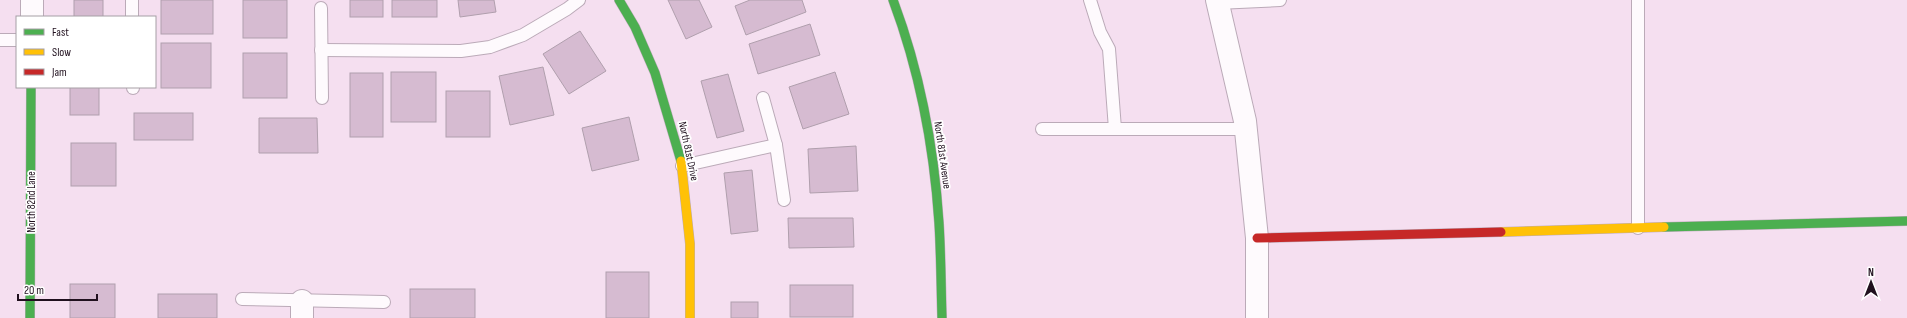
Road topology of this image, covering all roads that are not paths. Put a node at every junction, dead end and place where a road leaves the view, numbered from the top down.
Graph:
1 (32, 0) edge
2 (132, 0) edge
3 (579, 0) edge
4 (619, 0) edge
5 (893, 0) edge
6 (1090, 0) edge
7 (1280, 0) edge
8 (1638, 0) edge
9 (1217, 1) edge
10 (321, 8) dead end
11 (32, 16) edge
12 (132, 16) edge
13 (0, 40) edge
14 (16, 40) edge
15 (321, 50) junction
16 (31, 88) edge
17 (322, 98) dead end
18 (763, 98) dead end
19 (1042, 129) dead end
20 (1115, 129) junction
21 (1246, 129) junction
22 (776, 145) junction
23 (682, 166) junction
24 (784, 200) dead end
25 (1907, 221) edge
26 (1638, 228) junction
27 (1257, 238) junction
28 (242, 299) dead end
29 (384, 302) dead end
30 (302, 309) edge
31 (30, 318) edge
32 (690, 318) edge
33 (942, 318) edge
34 (1257, 318) edge

1 - 11 street
2 - 12 lane
3 - 15 lane
4 - 23 street, North 81st Drive
5 - 33 street, North 81st Avenue
6 - 20 lane
7 - 9 lane
8 - 26 lane
9 - 21 street
10 - 15 lane
13 - 14 lane
15 - 17 lane
16 - 31 street, North 82nd Lane
18 - 22 lane
19 - 20 lane
20 - 21 lane
21 - 27 street
22 - 23 lane
22 - 24 lane
23 - 32 street, North 81st Drive
25 - 26 street
26 - 27 street
27 - 34 street
28 - 30 lane
29 - 30 lane

